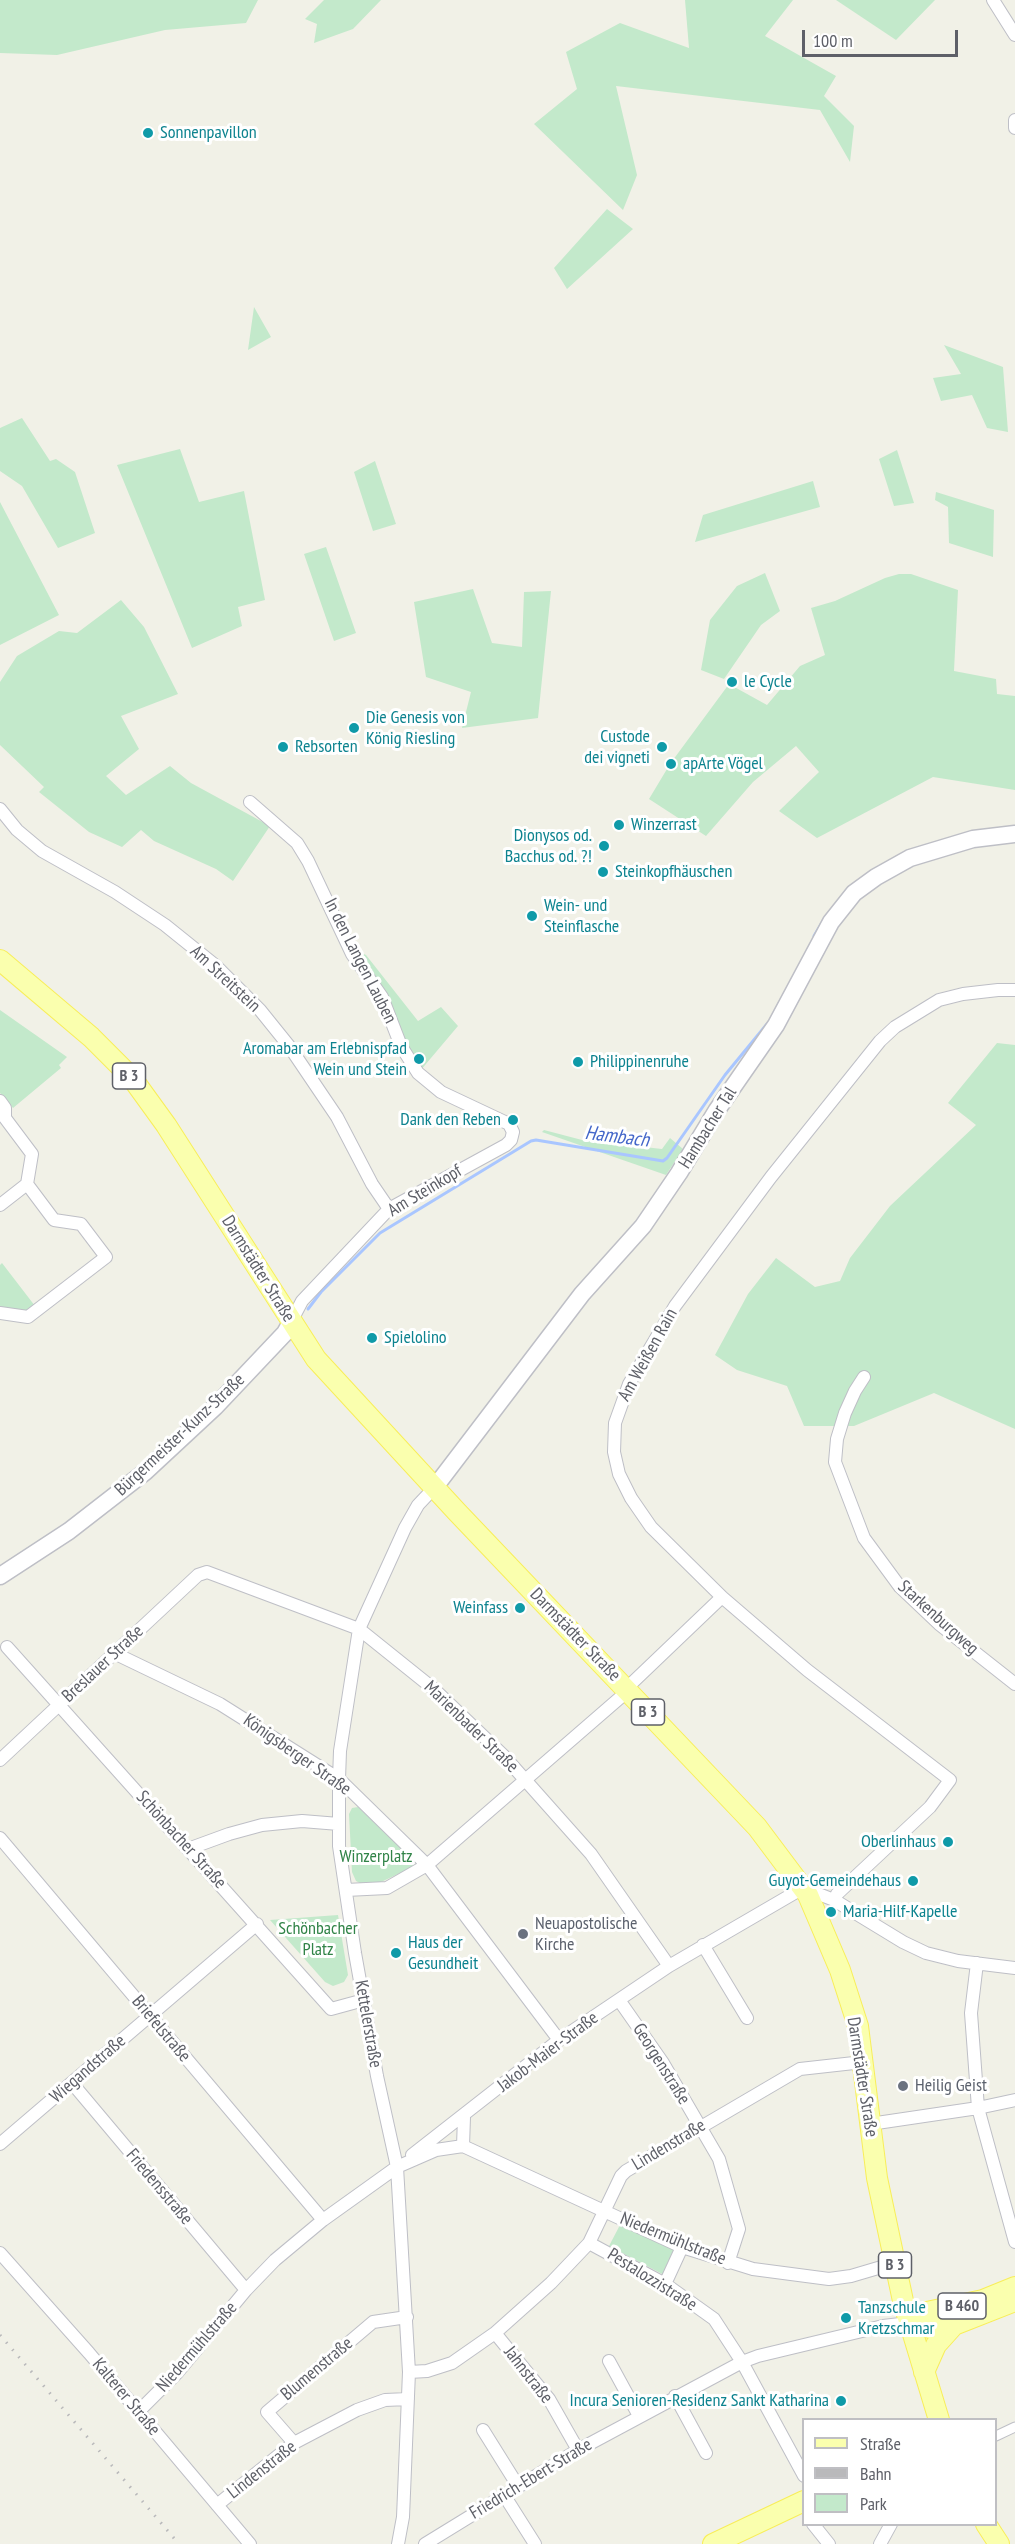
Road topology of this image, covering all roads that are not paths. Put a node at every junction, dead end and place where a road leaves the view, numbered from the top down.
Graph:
1 (993, 0) edge
2 (1015, 35) edge
3 (1015, 120) edge
4 (1015, 128) edge
5 (250, 802) dead end
6 (0, 809) edge
7 (1015, 834) edge
8 (0, 960) edge
9 (1015, 990) edge
10 (0, 1101) edge
11 (510, 1124) joint
12 (27, 1184) junction
13 (0, 1205) edge
14 (389, 1209) junction
15 (0, 1313) edge
16 (291, 1322) junction
17 (864, 1377) dead end
18 (435, 1487) junction
19 (207, 1572) joint
20 (0, 1576) edge
21 (722, 1597) junction
22 (359, 1629) junction
23 (7, 1647) dead end
24 (114, 1653) junction
25 (1015, 1684) edge
26 (627, 1689) junction
27 (59, 1705) junction
28 (0, 1760) edge
29 (339, 1779) junction
30 (526, 1779) junction
31 (339, 1824) junction
32 (0, 1838) edge
33 (188, 1849) junction
34 (427, 1865) junction
35 (346, 1890) junction
36 (805, 1891) junction
37 (834, 1900) junction
38 (257, 1924) junction
39 (703, 1945) junction
40 (977, 1964) junction
41 (669, 1966) junction
42 (1015, 1968) edge
43 (363, 2000) junction
44 (619, 2000) junction
45 (150, 2016) junction
46 (747, 2018) dead end
47 (559, 2040) junction
48 (863, 2062) junction
49 (72, 2083) junction
50 (1015, 2100) edge
51 (978, 2108) junction
52 (464, 2117) junction
53 (870, 2124) junction
54 (699, 2126) junction
55 (0, 2144) edge
56 (463, 2146) junction
57 (397, 2166) junction
58 (605, 2211) junction
59 (322, 2220) junction
60 (589, 2242) junction
61 (1015, 2242) edge
62 (682, 2247) junction
63 (0, 2253) edge
64 (728, 2263) junction
65 (895, 2263) junction
66 (665, 2284) junction
67 (1015, 2287) edge
68 (246, 2290) junction
69 (1015, 2301) edge
70 (407, 2317) junction
71 (909, 2323) junction
72 (954, 2325) junction
73 (495, 2333) junction
74 (609, 2361) dead end
75 (742, 2362) junction
76 (409, 2372) junction
77 (924, 2372) junction
78 (675, 2396) junction
79 (408, 2399) junction
80 (138, 2412) junction
81 (639, 2416) junction
82 (938, 2418) edge
83 (1015, 2427) edge
84 (483, 2430) dead end
85 (997, 2436) edge
86 (294, 2443) junction
87 (578, 2450) junction
88 (706, 2453) dead end
89 (802, 2472) edge
90 (518, 2486) junction
91 (504, 2495) junction
92 (217, 2505) junction
93 (801, 2506) edge
94 (814, 2526) edge
95 (890, 2526) edge
96 (987, 2526) edge
97 (250, 2544) edge
98 (398, 2544) edge
99 (425, 2544) edge
100 (535, 2544) edge
101 (713, 2544) edge
102 (828, 2544) edge
103 (880, 2544) edge
104 (999, 2544) edge

1 - 2 street
3 - 4 street
5 - 11 street, In den Langen Lauben
6 - 14 street, Am Streitstein
7 - 18 street, Hambacher Tal
8 - 16 main road, Darmstädter Straße / B 3
9 - 21 street, Am Weißen Rain
10 - 12 street
11 - 14 street, Am Steinkopf
12 - 13 street
12 - 15 street
14 - 16 street, Am Steinkopf
16 - 18 main road, Darmstädter Straße / B 3
16 - 20 street, Bürgermeister-Kunz-Straße
17 - 25 street, Starkenburgweg
18 - 22 street, Kettelerstraße
18 - 26 main road, Darmstädter Straße / B 3
19 - 22 street, Marienbader Straße
19 - 24 street, Breslauer Straße
21 - 26 street
21 - 37 street, Am Weißen Rain
22 - 29 street, Kettelerstraße
22 - 30 street, Marienbader Straße
23 - 27 street, Schönbacher Straße
24 - 27 street, Breslauer Straße
24 - 29 street, Königsberger Straße
26 - 30 street
26 - 36 main road, Darmstädter Straße / B 3
27 - 28 street, Breslauer Straße
27 - 33 street, Schönbacher Straße
29 - 31 street, Kettelerstraße
29 - 34 street, Königsberger Straße
30 - 34 street
30 - 41 street, Marienbader Straße
31 - 33 street
31 - 35 street, Kettelerstraße
32 - 45 street, Briefelstraße
33 - 38 street, Schönbacher Straße
34 - 35 street
34 - 47 street, Königsberger Straße
35 - 43 street, Kettelerstraße
36 - 37 street
36 - 39 street, Jakob-Maier-Straße
36 - 48 main road, Darmstädter Straße / B 3
37 - 40 street
38 - 43 street, Schönbacher Straße
38 - 45 street, Wiegandstraße
39 - 41 street, Jakob-Maier-Straße
39 - 46 street
40 - 42 street
40 - 51 street
41 - 44 street, Jakob-Maier-Straße
43 - 57 street, Kettelerstraße
44 - 47 street, Jakob-Maier-Straße
44 - 54 street, Georgenstraße
45 - 49 street, Wiegandstraße
45 - 59 street, Briefelstraße
47 - 52 street, Jakob-Maier-Straße
48 - 53 main road, Darmstädter Straße / B 3
48 - 54 street, Lindenstraße
49 - 55 street, Wiegandstraße
49 - 68 street, Friedensstraße
50 - 51 street
51 - 53 street
51 - 61 street
52 - 56 street
52 - 57 street, Jakob-Maier-Straße
53 - 65 main road, Darmstädter Straße / B 3
54 - 58 street, Lindenstraße
54 - 64 street, Georgenstraße
56 - 57 street, Niedermühlstraße
56 - 58 street, Niedermühlstraße
57 - 59 street, Niedermühlstraße
57 - 70 street, Kettelerstraße
58 - 60 street, Lindenstraße
58 - 62 street, Niedermühlstraße
59 - 68 street, Niedermühlstraße
60 - 66 street, Pestalozzistraße
60 - 73 street, Lindenstraße
62 - 64 street, Niedermühlstraße
62 - 66 street
63 - 80 street, Kalterer Straße
64 - 65 street, Niedermühlstraße
65 - 71 main road, Darmstädter Straße / B 3
66 - 75 street, Pestalozzistraße
67 - 71 main road, B 460
68 - 80 street, Niedermühlstraße
69 - 72 main road, B 460
70 - 76 street, Kettelerstraße
70 - 86 street, Blumenstraße
71 - 72 main road, B 460
71 - 75 street, Friedrich-Ebert-Straße
71 - 77 main road, Darmstädter Straße / B 3
72 - 77 main road, B 460
73 - 76 street, Lindenstraße
73 - 87 street, Jahnstraße
74 - 81 street
75 - 78 street, Friedrich-Ebert-Straße
75 - 89 street, Pestalozzistraße
76 - 79 street, Kettelerstraße
77 - 82 main road, Darmstädter Straße / B 3
78 - 81 street, Friedrich-Ebert-Straße
78 - 88 street
79 - 86 street, Lindenstraße
79 - 98 street, Kettelerstraße
80 - 92 street, Kalterer Straße
81 - 87 street, Friedrich-Ebert-Straße
83 - 85 street
84 - 90 street
86 - 92 street, Lindenstraße
87 - 90 street, Friedrich-Ebert-Straße
90 - 91 street, Friedrich-Ebert-Straße
91 - 99 street, Friedrich-Ebert-Straße
91 - 100 street
92 - 97 street, Kalterer Straße
93 - 101 main road
94 - 102 street
95 - 103 street
96 - 104 main road

